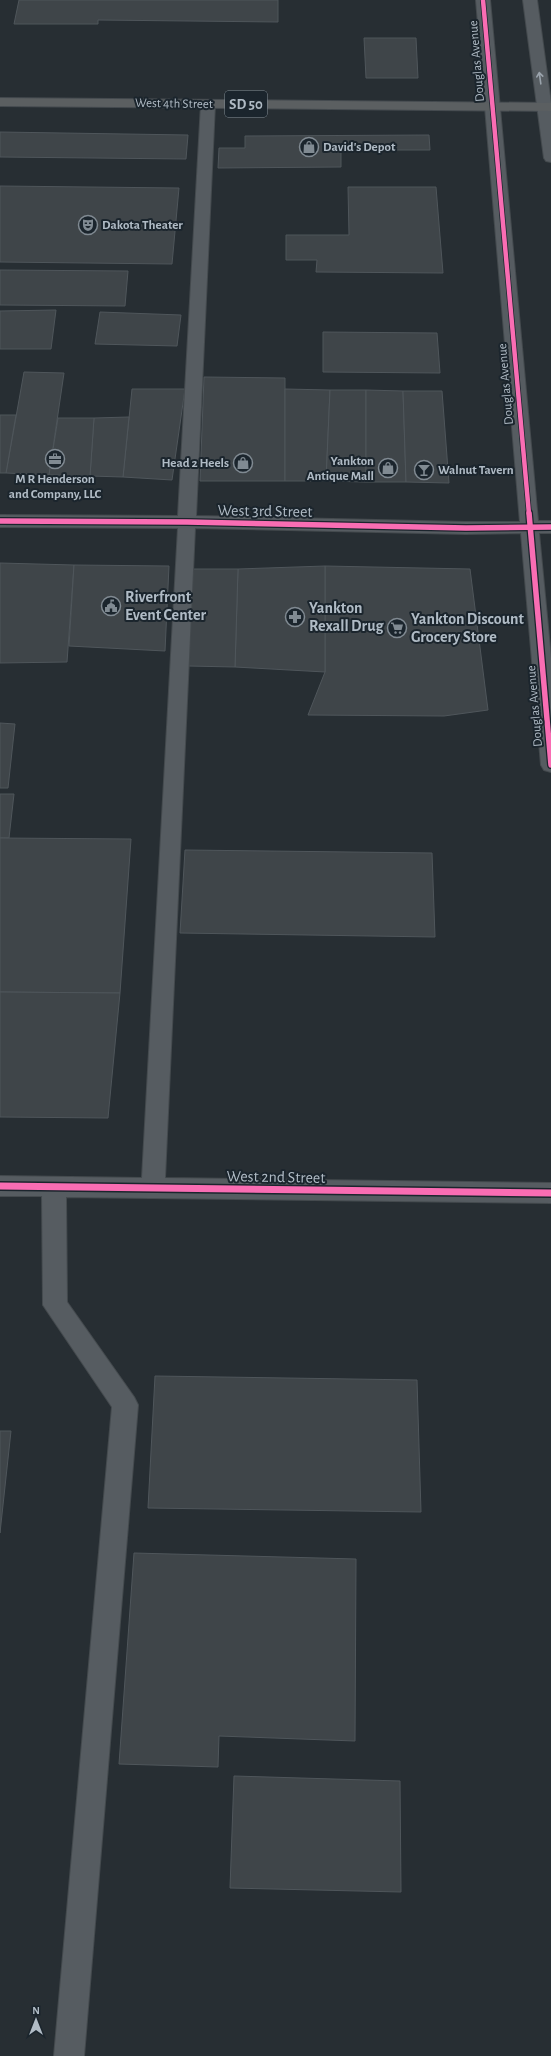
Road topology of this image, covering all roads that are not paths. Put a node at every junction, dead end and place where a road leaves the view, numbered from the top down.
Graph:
1 (483, 0) edge
2 (530, 0) edge
3 (0, 102) edge
4 (208, 104) junction
5 (492, 106) junction
6 (548, 107) edge
7 (551, 158) edge
8 (0, 521) edge
9 (187, 522) junction
10 (530, 527) junction
11 (551, 527) edge
12 (551, 765) edge
13 (0, 1186) edge
14 (54, 1187) junction
15 (153, 1188) junction
16 (551, 1193) edge
17 (69, 2056) edge

1 - 5 street, Douglas Avenue
6 -> 2 street
3 - 4 highway, West 4th Street / SD 50
4 - 5 highway, West 4th Street / SD 50
4 - 9 street
5 - 6 highway, SD 50
5 - 10 street, Douglas Avenue
6 - 7 street
8 - 9 street, West 3rd Street
9 - 10 street, West 3rd Street
9 - 15 street
10 - 11 street, West 3rd Street
10 - 12 street, Douglas Avenue
13 - 14 street, West 2nd Street
14 - 15 street, West 2nd Street
14 - 17 street
15 - 16 street, West 2nd Street

